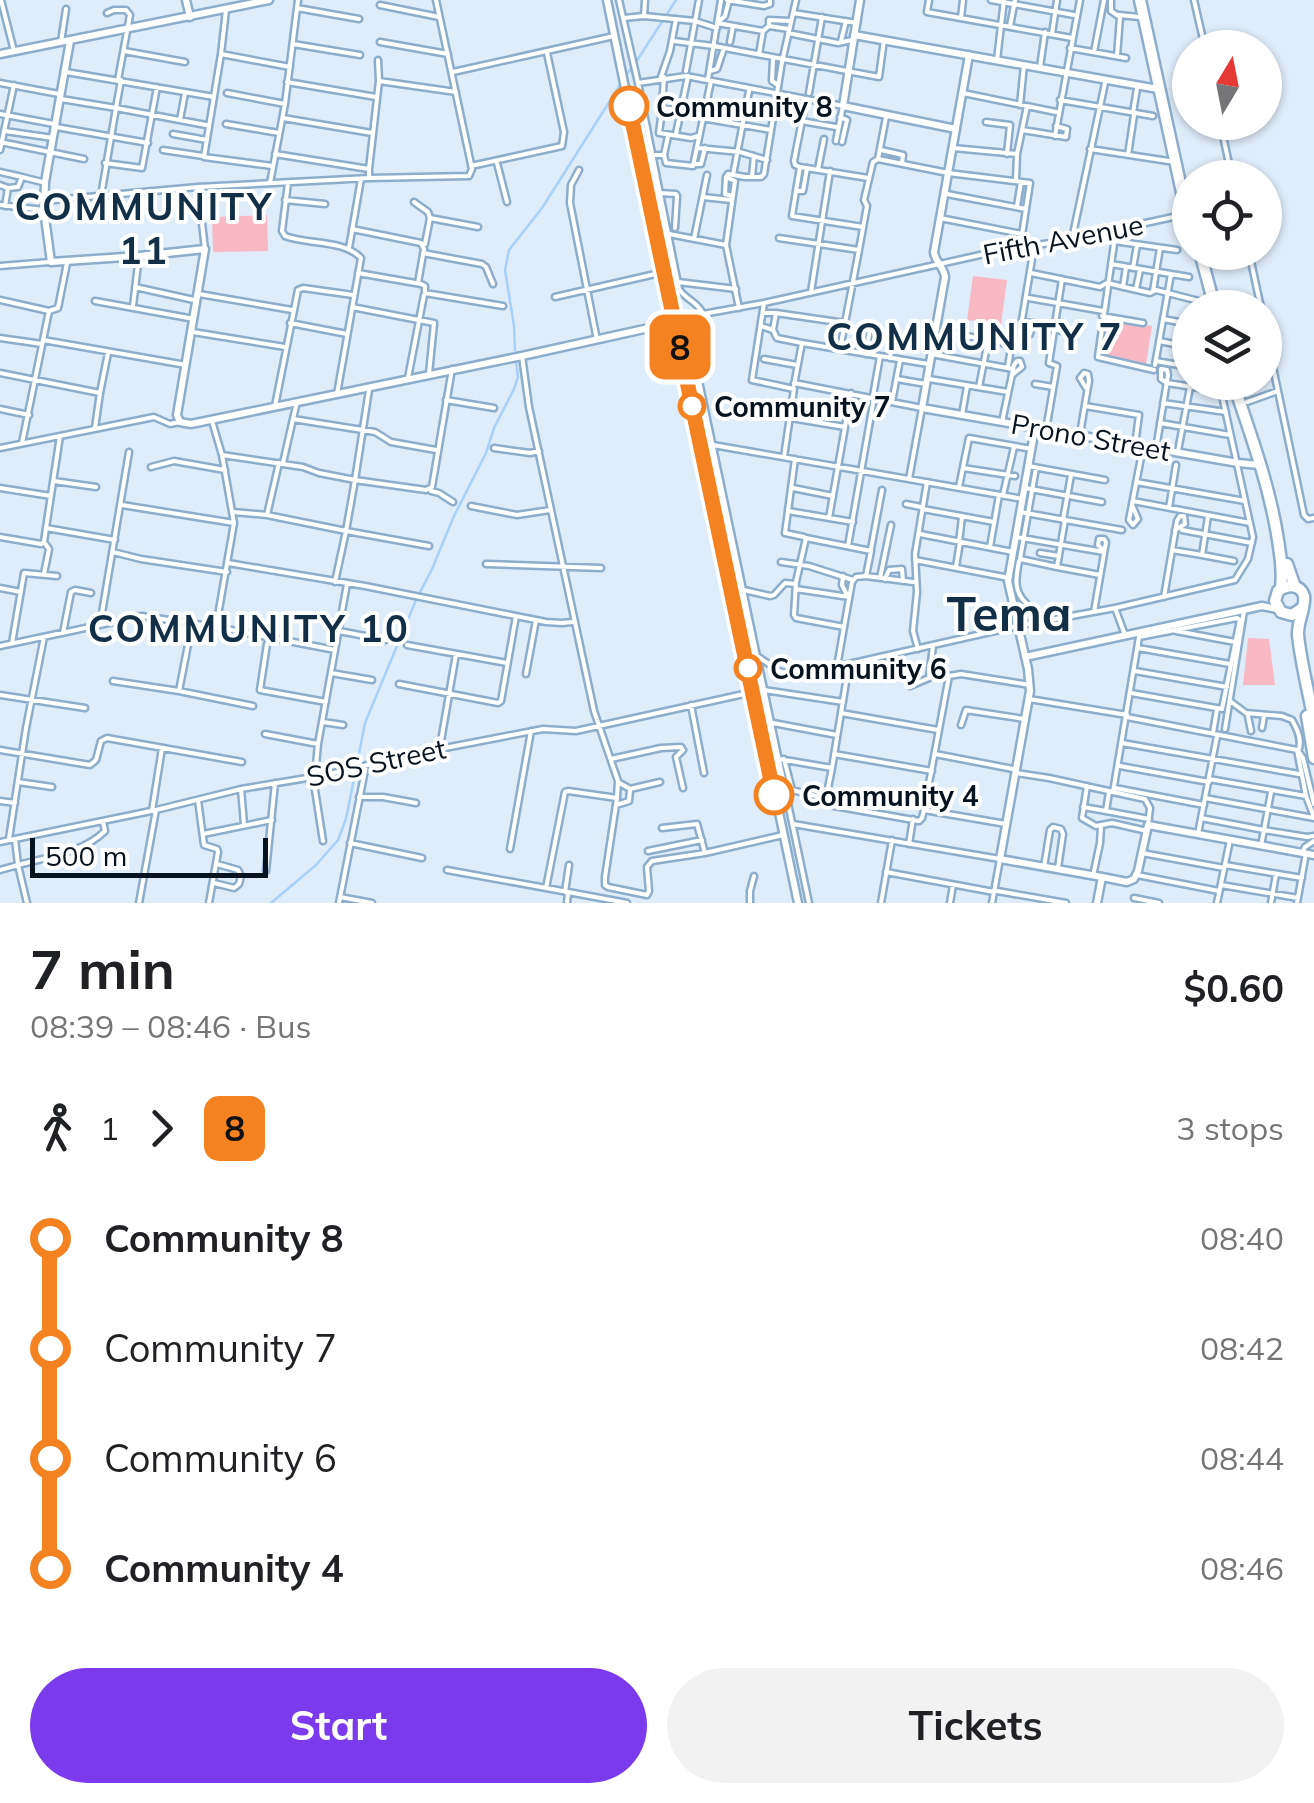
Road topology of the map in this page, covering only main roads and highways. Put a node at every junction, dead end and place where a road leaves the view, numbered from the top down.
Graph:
1 (1143, 0) edge
2 (1175, 160) edge
3 (1177, 160) edge
4 (1241, 400) edge
5 (1246, 400) edge
6 (1297, 588) junction
7 (1279, 592) junction
8 (1308, 601) edge
9 (1281, 612) junction
10 (1314, 722) edge
11 (1314, 758) edge

1 - 2 highway
1 - 3 highway
4 - 7 highway
5 - 6 highway
6 - 7 highway
6 - 8 highway
7 - 9 highway
8 - 9 highway
8 - 10 highway
9 - 11 highway

